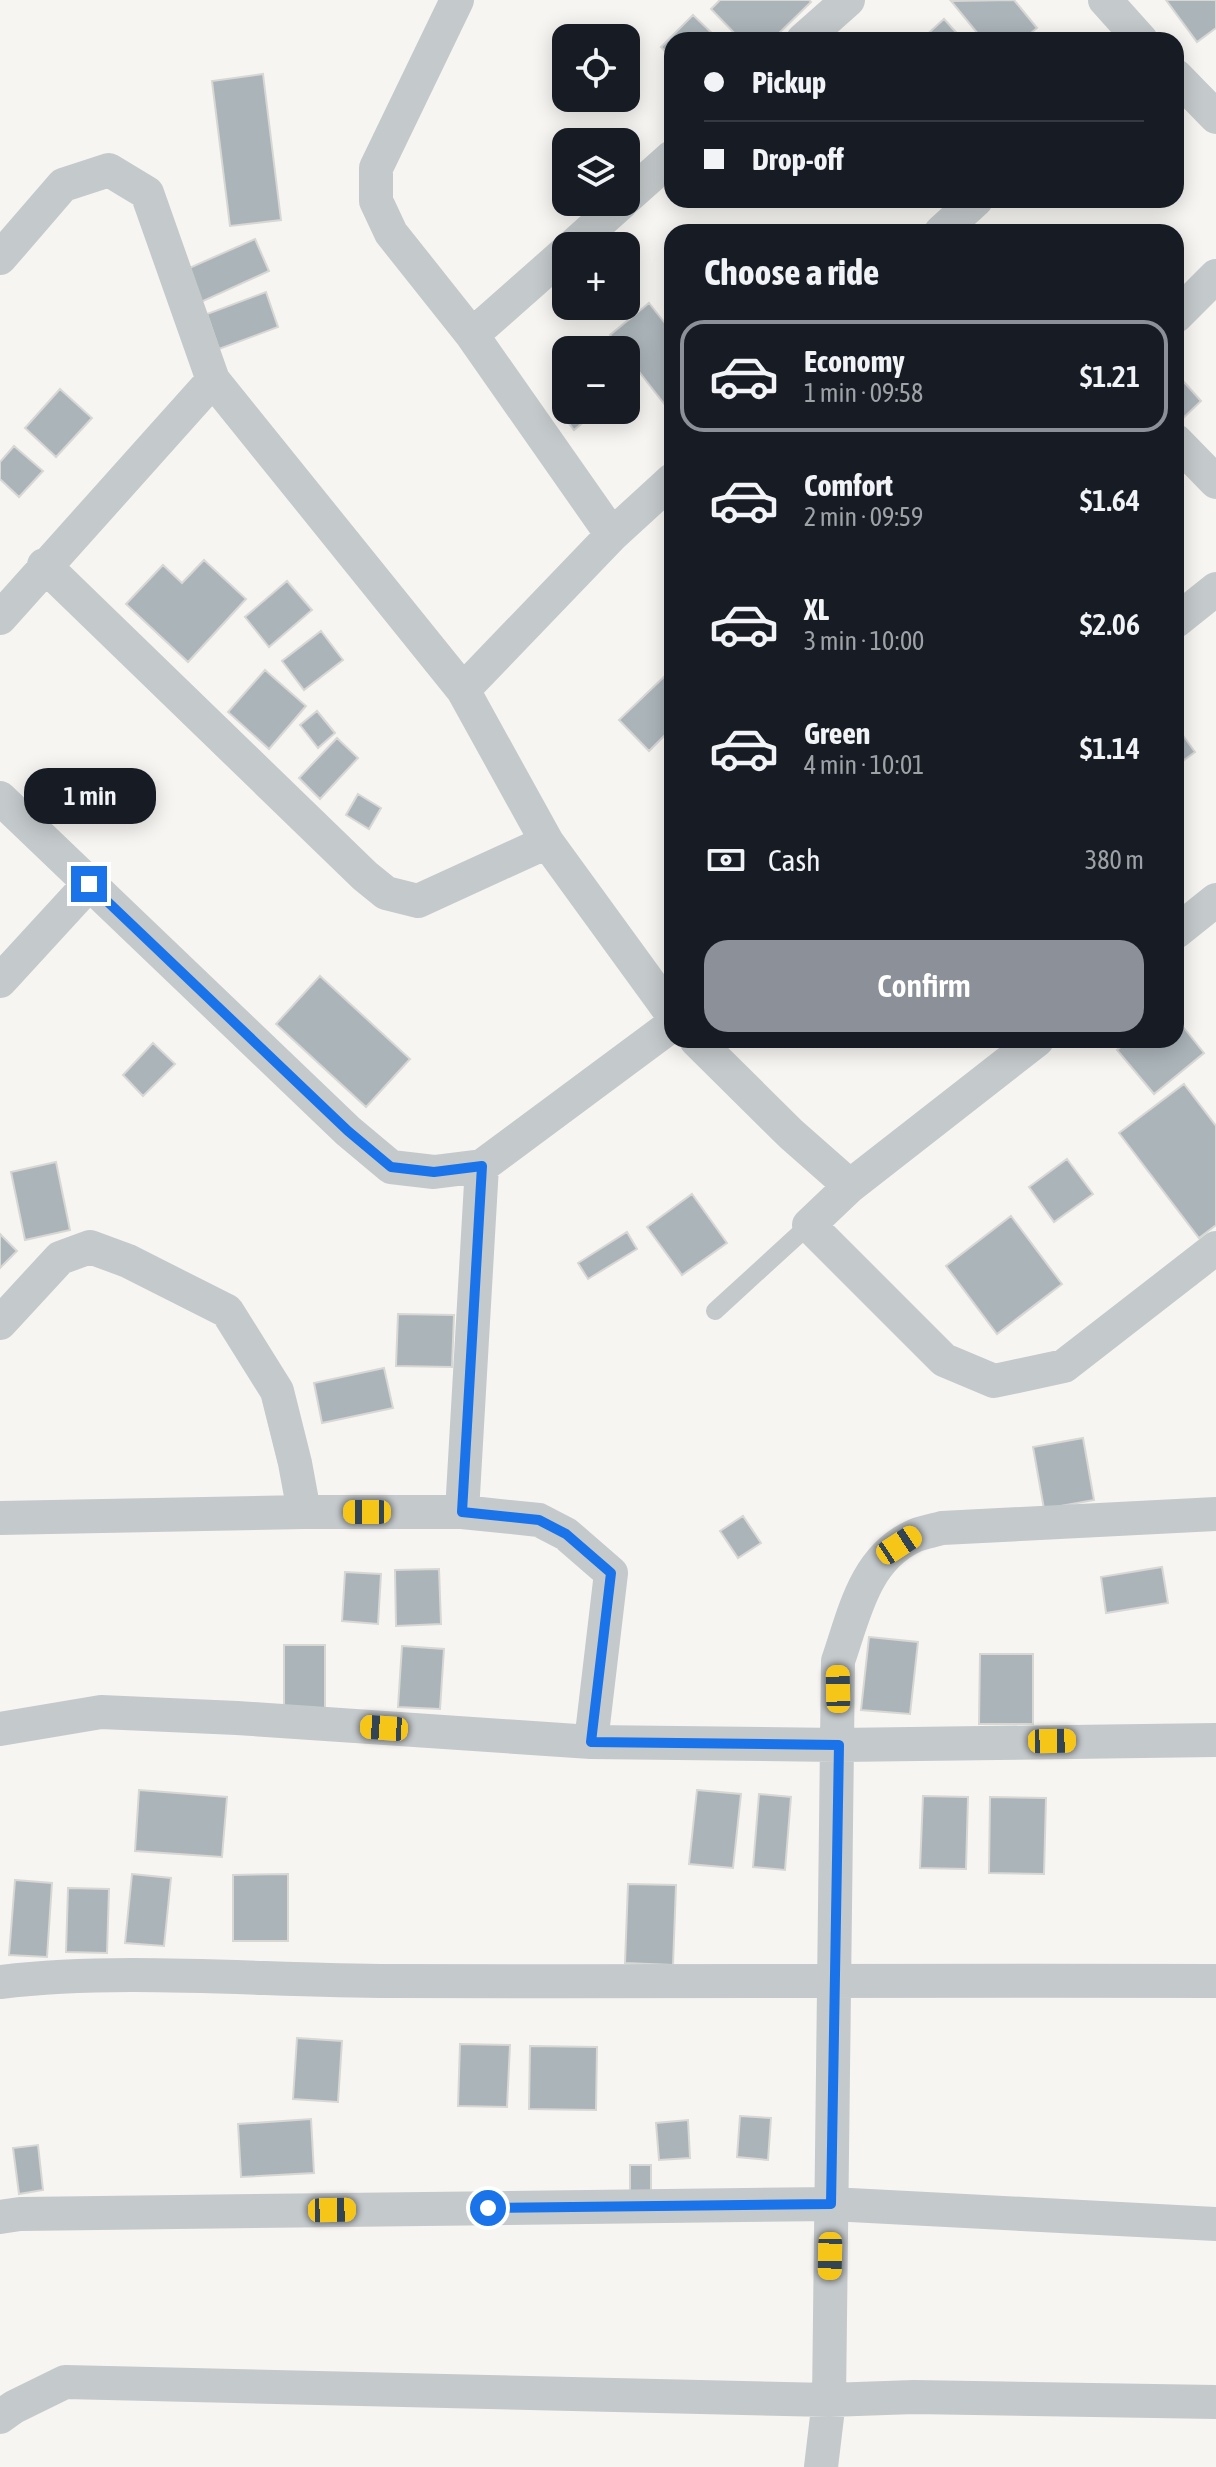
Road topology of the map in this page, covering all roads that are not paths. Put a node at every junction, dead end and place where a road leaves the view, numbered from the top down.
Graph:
1 (457, 0) edge
2 (848, 0) edge
3 (1105, 0) edge
4 (812, 32) edge
5 (1134, 32) edge
6 (1184, 84) edge
7 (1216, 117) edge
8 (664, 164) edge
9 (640, 186) edge
10 (967, 208) edge
11 (606, 216) edge
12 (950, 224) edge
13 (589, 232) edge
14 (0, 258) edge
15 (552, 264) edge
16 (1216, 276) edge
17 (1184, 308) edge
18 (472, 335) junction
19 (213, 380) junction
20 (1184, 449) edge
21 (1216, 482) edge
22 (664, 487) edge
23 (612, 535) junction
24 (44, 565) junction
25 (1216, 589) edge
26 (1184, 615) edge
27 (0, 618) edge
28 (463, 690) junction
29 (0, 798) edge
30 (547, 842) junction
31 (89, 884) junction
32 (1216, 900) edge
33 (1184, 926) edge
34 (0, 981) edge
35 (664, 1003) edge
36 (664, 1031) edge
37 (704, 1048) edge
38 (1027, 1048) edge
39 (482, 1166) junction
40 (850, 1186) junction
41 (809, 1225) junction
42 (1216, 1248) edge
43 (715, 1311) dead end
44 (0, 1323) edge
45 (304, 1512) junction
46 (462, 1512) junction
47 (1216, 1514) edge
48 (0, 1518) edge
49 (0, 1729) edge
50 (1216, 1740) edge
51 (591, 1742) junction
52 (839, 1745) junction
53 (835, 1979) junction
54 (1216, 1981) edge
55 (0, 1982) edge
56 (831, 2204) junction
57 (0, 2217) edge
58 (1216, 2224) edge
59 (829, 2400) junction
60 (1216, 2402) edge
61 (0, 2417) edge
62 (821, 2467) edge

1 - 18 street
2 - 4 street
3 - 5 street
6 - 7 street
8 - 9 street
10 - 12 street
11 - 13 street
14 - 19 street
15 - 18 street
16 - 17 street
18 - 23 street
19 - 24 street
19 - 28 street
20 - 21 street
22 - 23 street
23 - 28 street
24 - 27 street
24 - 30 street
25 - 26 street
28 - 30 street
29 - 31 street
30 - 35 street
31 - 34 street
31 - 39 street
32 - 33 street
36 - 39 street
37 - 40 street
38 - 40 street
39 - 46 street
40 - 41 street
41 - 42 street
41 - 43 lane
44 - 45 street
45 - 46 street
45 - 48 street
46 - 51 street
47 - 52 street
49 - 51 street
50 - 52 street
51 - 52 street
52 - 53 street
53 - 54 street
53 - 55 street
53 - 56 street
56 - 57 street
56 - 58 street
56 - 59 street
59 - 60 street
59 - 61 street
59 - 62 street

